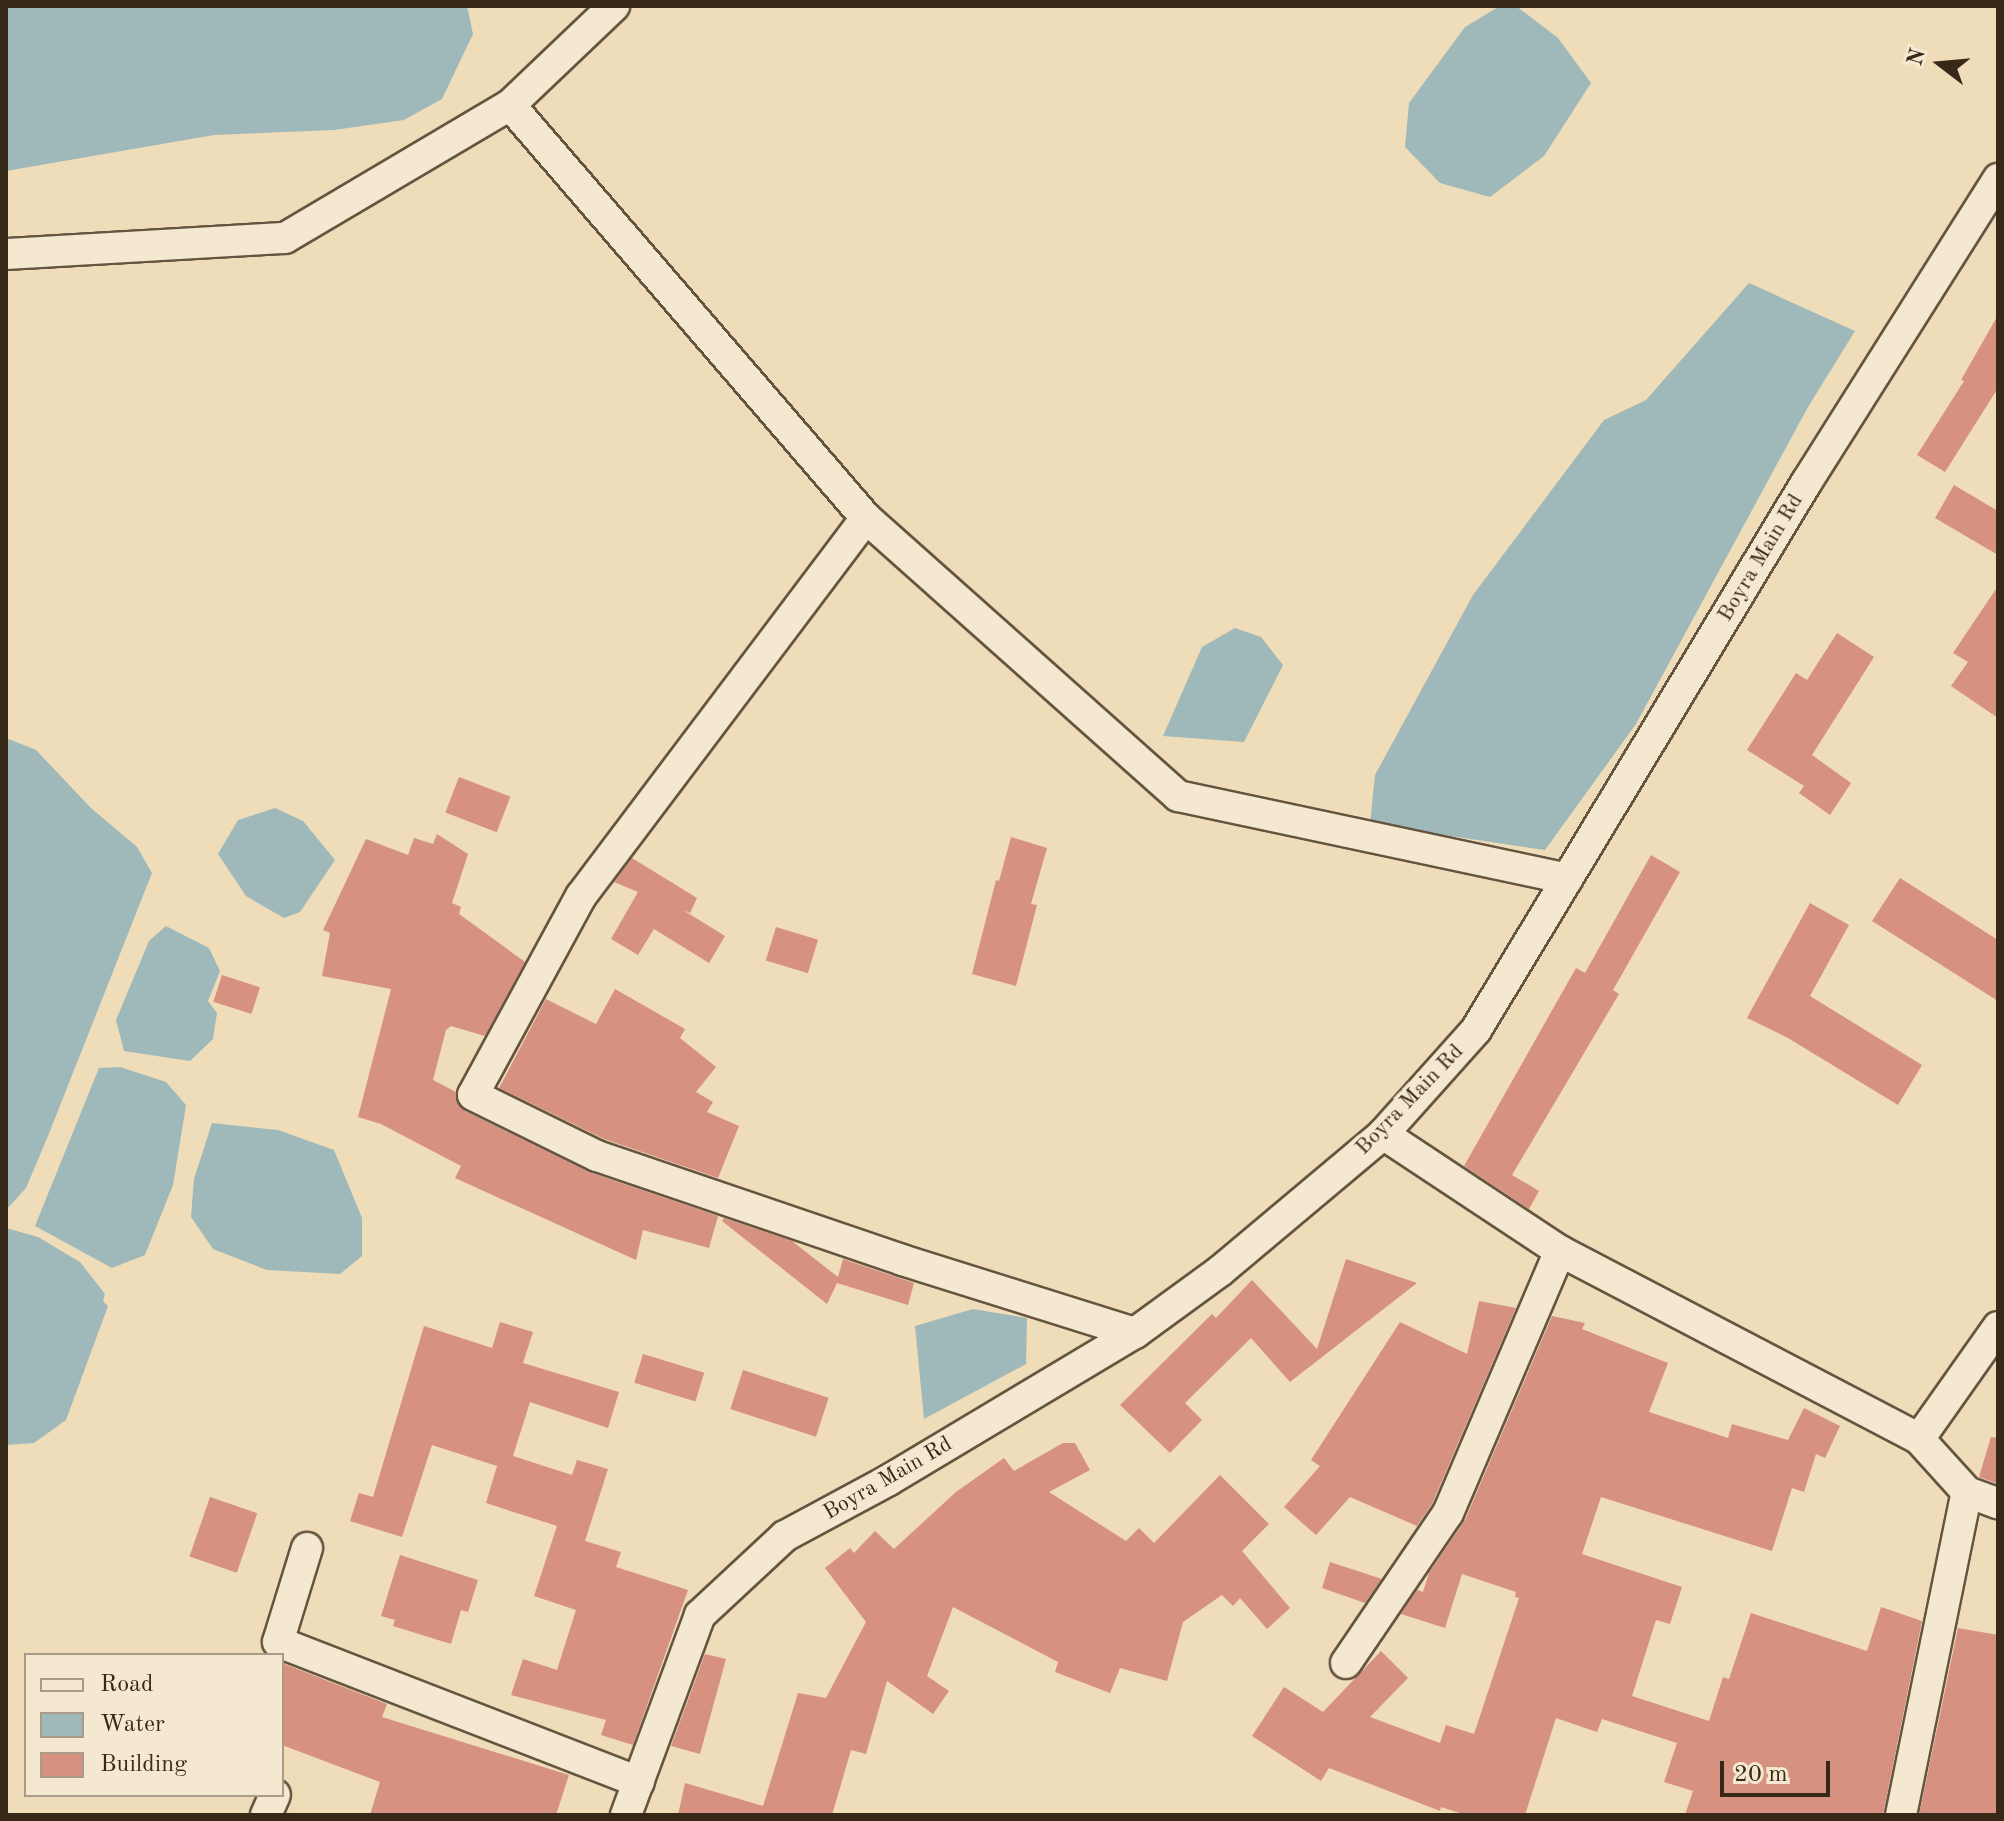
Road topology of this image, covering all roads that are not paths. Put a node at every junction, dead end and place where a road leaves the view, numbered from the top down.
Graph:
1 (614, 6) edge
2 (510, 105) junction
3 (1998, 179) edge
4 (6, 254) edge
5 (866, 518) junction
6 (1567, 879) junction
7 (1383, 1134) junction
8 (1560, 1251) junction
9 (1998, 1327) edge
10 (1135, 1333) junction
11 (1919, 1439) junction
12 (1967, 1492) junction
13 (1998, 1503) edge
14 (307, 1548) dead end
15 (1346, 1663) dead end
16 (639, 1782) junction
17 (626, 1815) edge
18 (1901, 1815) edge

1 - 2 street
2 - 4 street
2 - 5 street
3 - 6 street, Boyra Main Rd
5 - 6 street
5 - 10 street
6 - 7 street, Boyra Main Rd
7 - 8 street
7 - 10 street, Boyra Main Rd
8 - 11 street
8 - 15 street
9 - 11 street
10 - 16 street, Boyra Main Rd
11 - 12 street
12 - 13 street
12 - 18 street
14 - 16 street
16 - 17 street, Boyra Main Rd

